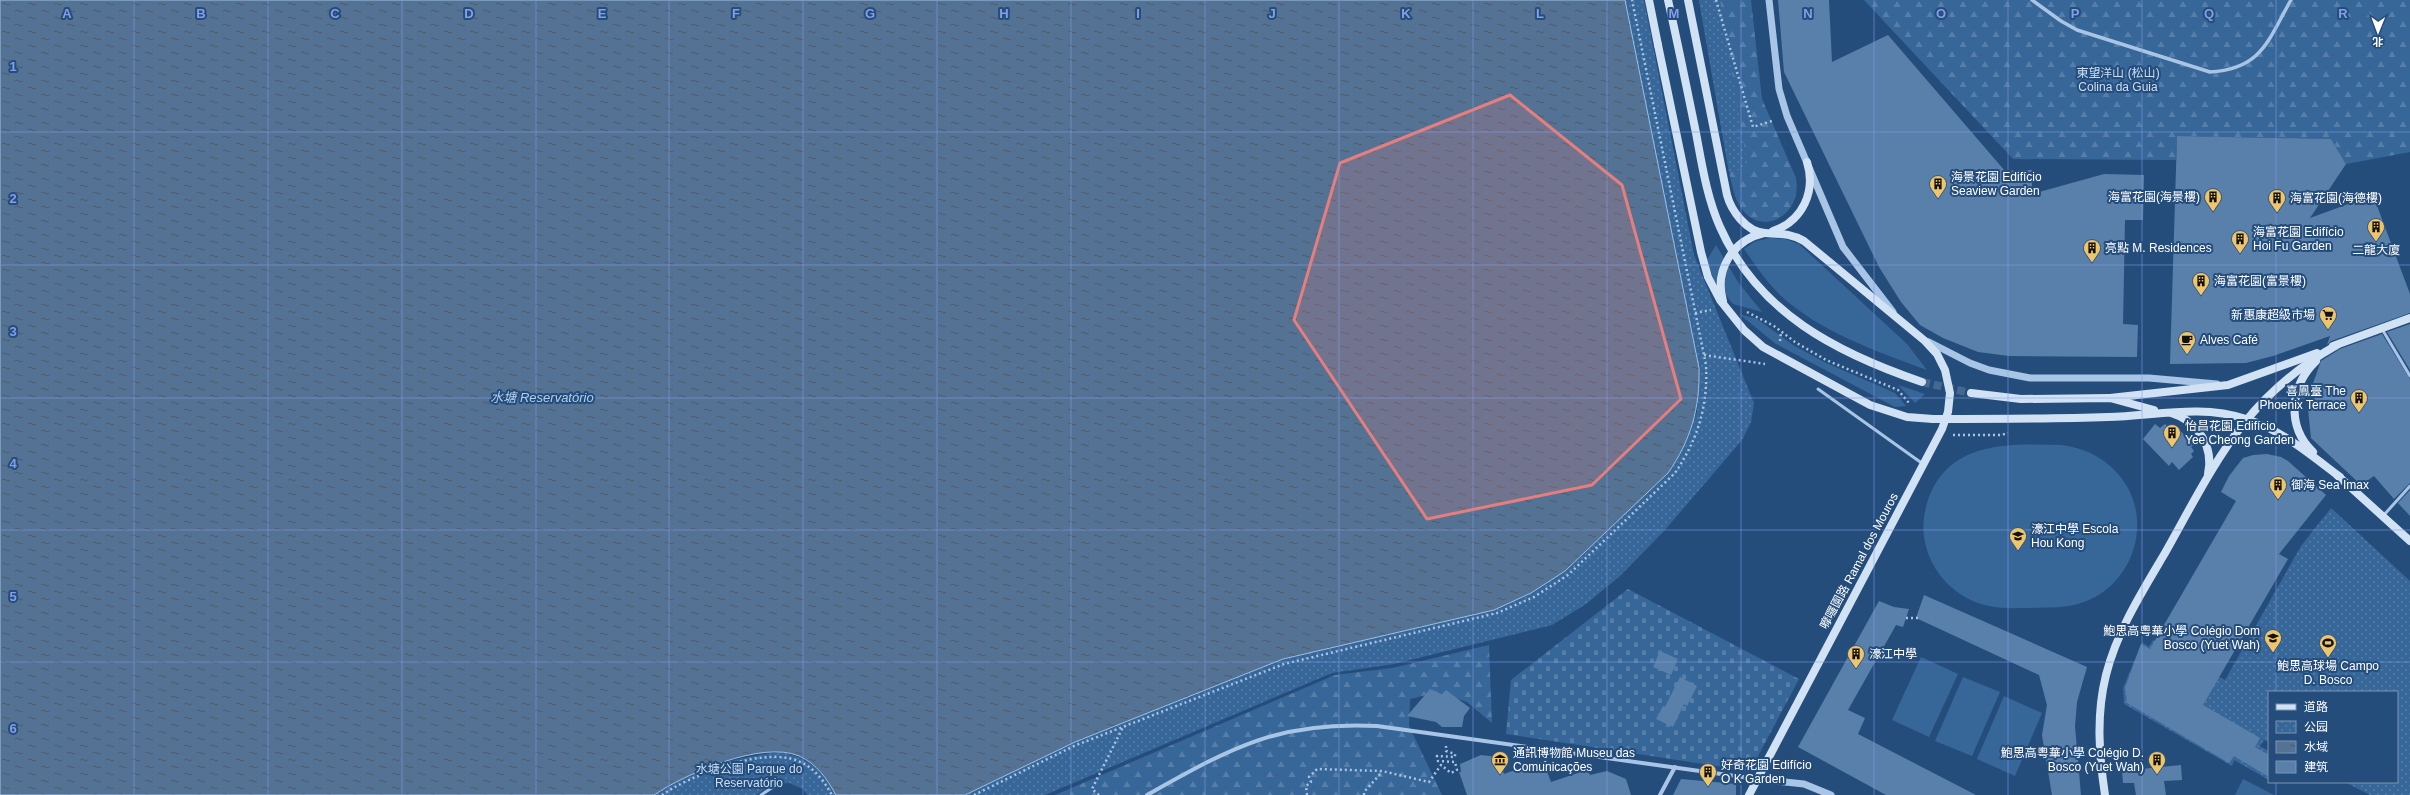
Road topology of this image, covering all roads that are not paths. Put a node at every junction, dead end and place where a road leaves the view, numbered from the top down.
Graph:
1 (1649, 0) edge
2 (1668, 0) edge
3 (1688, 0) edge
4 (1769, 0) edge
5 (2032, 0) edge
6 (2292, 0) edge
7 (1807, 162) junction
8 (1767, 233) junction
9 (1727, 311) junction
10 (2410, 318) edge
11 (1902, 323) junction
12 (2382, 328) junction
13 (1920, 337) junction
14 (2337, 345) junction
15 (2410, 376) edge
16 (1922, 382) tunnel mouth
17 (2228, 385) junction
18 (1818, 389) dead end
19 (1971, 394) tunnel mouth
20 (2110, 398) junction
21 (2160, 412) junction
22 (1946, 419) junction
23 (2246, 419) junction
24 (1923, 464) junction
25 (2340, 477) junction
26 (2203, 486) junction
27 (2410, 486) edge
28 (2383, 516) junction
29 (2410, 540) edge
30 (1675, 768) junction
31 (1758, 779) junction
32 (773, 787) dead end
33 (762, 795) edge
34 (1146, 795) edge
35 (1660, 795) edge
36 (1749, 795) edge
37 (1831, 795) edge
38 (2105, 795) edge

1 - 9 main road, bridge
2 - 16 main road
3 - 8 main road
4 - 7 street
5 - 6 street
7 - 8 main road
7 - 11 street
8 - 9 main road, bridge
8 - 11 main road, 嚤囉園路 Ramal dos Mouros
9 - 22 main road, bridge
10 - 12 main road
11 - 13 main road, 嚤囉園路 Ramal dos Mouros
12 - 14 main road
12 - 15 lane
13 - 17 street
13 - 22 main road, 嚤囉園路 Ramal dos Mouros
14 - 17 main road
14 - 23 main road
14 - 25 main road
17 - 20 main road
18 - 24 lane
19 - 20 main road
20 - 21 main road
21 - 22 main road
21 - 23 main road
21 - 26 main road
22 - 24 main road, 嚤囉園路 Ramal dos Mouros
23 - 25 main road
23 - 26 main road
24 - 31 main road, 嚤囉園路 Ramal dos Mouros
25 - 28 main road
26 - 38 main road
27 - 28 lane
28 - 29 main road
30 - 31 street
30 - 34 street
30 - 35 street
31 - 36 main road, 嚤囉園路 Ramal dos Mouros
31 - 37 street
32 - 33 lane

